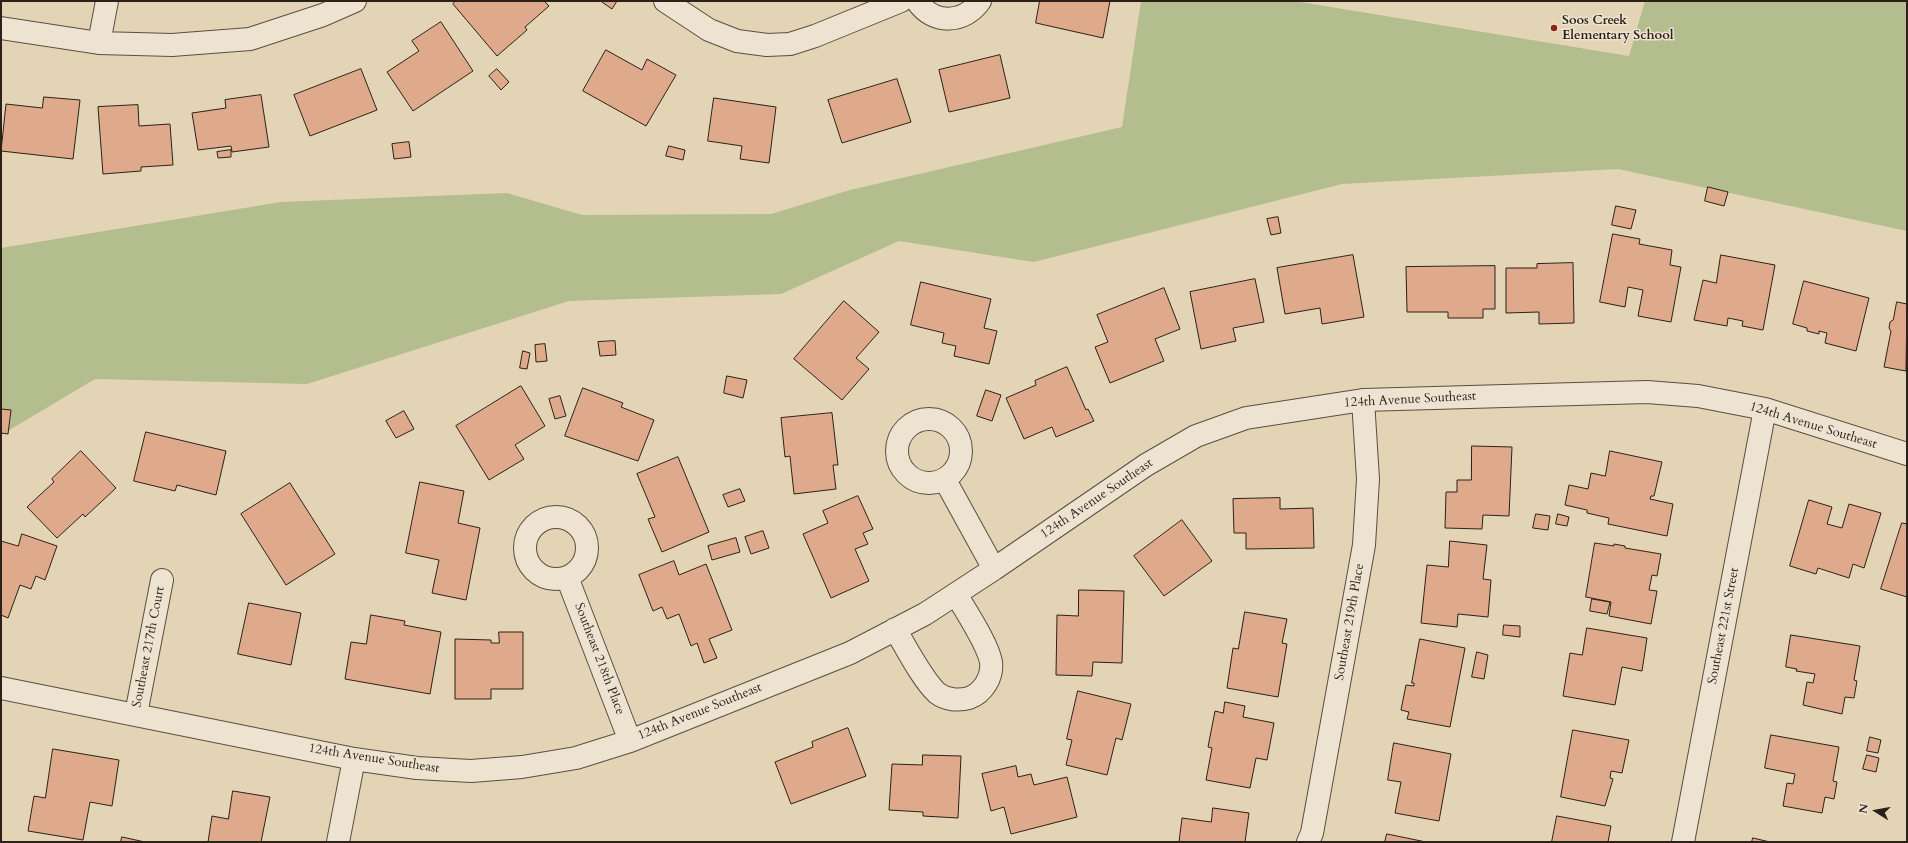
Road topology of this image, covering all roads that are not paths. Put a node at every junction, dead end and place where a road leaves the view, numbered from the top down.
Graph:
1 (107, 1) edge
2 (355, 1) edge
3 (665, 1) edge
4 (901, 1) edge
5 (917, 1) edge
6 (980, 1) edge
7 (1, 28) edge
8 (99, 43) junction
9 (1363, 400) junction
10 (1765, 409) junction
11 (1907, 454) edge
12 (945, 480) dead end
13 (994, 569) junction
14 (567, 577) dead end
15 (162, 580) dead end
16 (956, 594) junction
17 (895, 629) junction
18 (1, 688) edge
19 (136, 714) junction
20 (630, 741) junction
21 (354, 759) junction
22 (338, 842) edge
23 (1308, 842) edge
24 (1683, 842) edge

1 - 8 street
2 - 8 street
3 - 4 street
5 - 6 street
7 - 8 street
9 - 10 street, 124th Avenue Southeast
9 - 13 street, 124th Avenue Southeast
9 - 23 street, Southeast 219th Place
10 - 11 street, 124th Avenue Southeast
10 - 24 street, Southeast 221st Street
12 - 13 street
13 - 16 street, 124th Avenue Southeast
14 - 20 street, Southeast 218th Place
15 - 19 street, Southeast 217th Court
16 - 17 street, 124th Avenue Southeast
16 - 17 street
17 - 20 street, 124th Avenue Southeast
18 - 19 street, 124th Avenue Southeast
19 - 21 street, 124th Avenue Southeast
20 - 21 street, 124th Avenue Southeast
21 - 22 street

